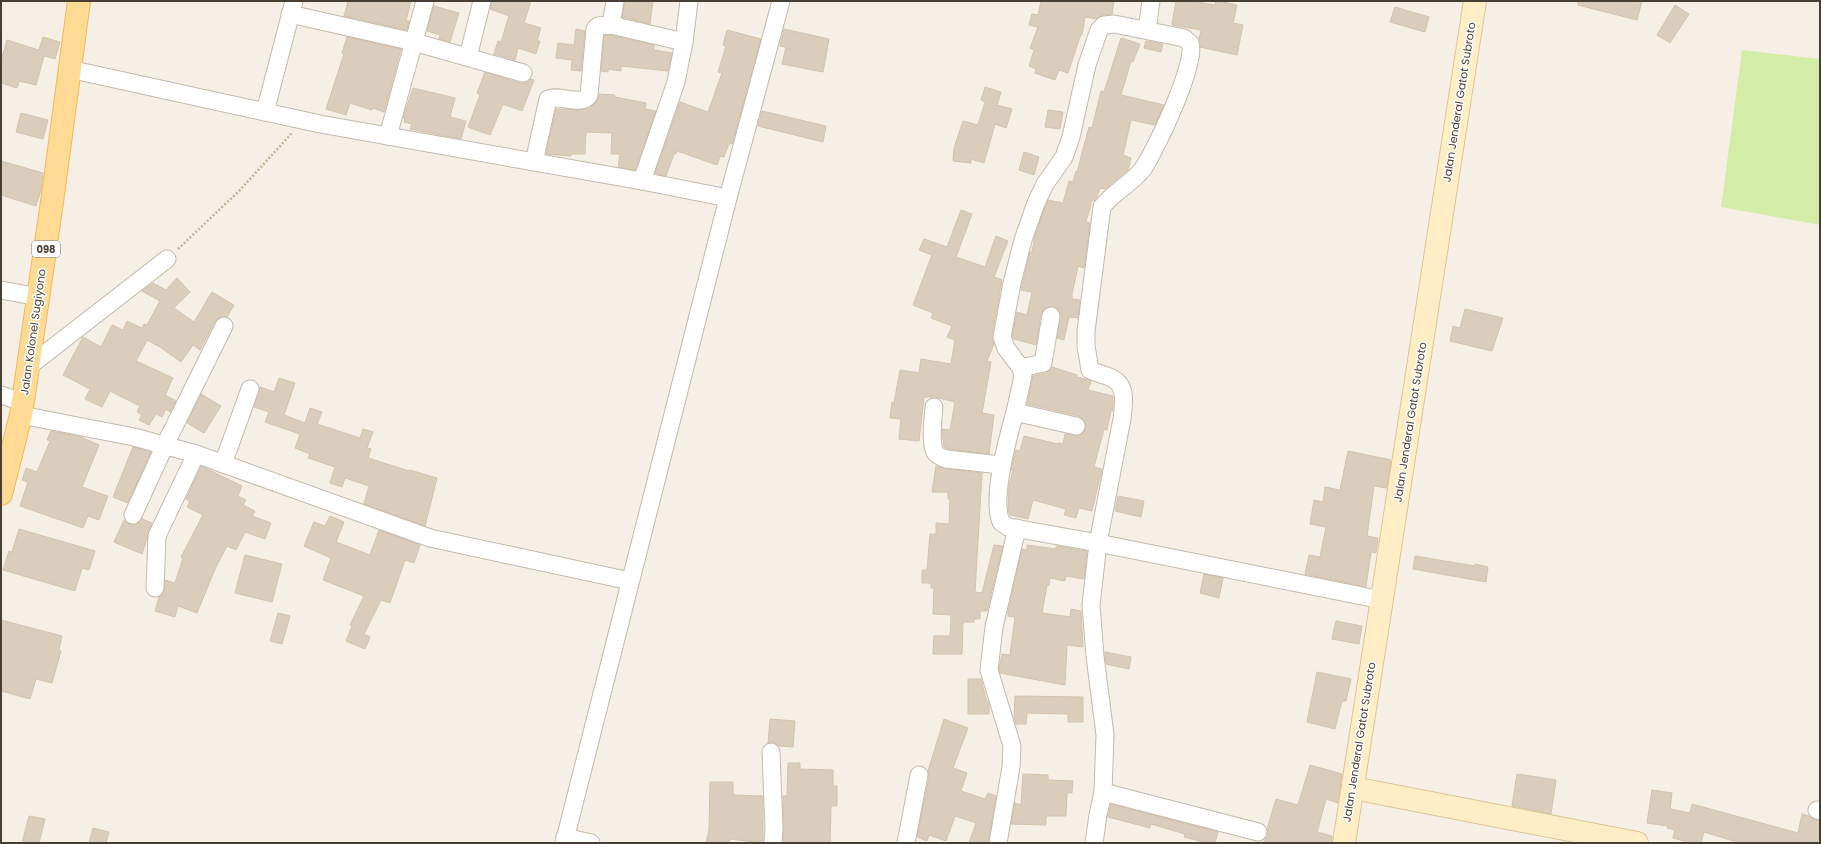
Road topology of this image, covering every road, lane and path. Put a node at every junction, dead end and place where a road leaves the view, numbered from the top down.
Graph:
1 (79, 1) edge
2 (425, 1) edge
3 (482, 1) edge
4 (615, 1) edge
5 (689, 1) edge
6 (781, 1) edge
7 (1151, 1) edge
8 (1475, 1) edge
9 (292, 7) edge
10 (612, 25) junction
11 (1147, 30) junction
12 (414, 42) junction
13 (684, 42) junction
14 (468, 57) junction
15 (69, 69) junction
16 (523, 73) dead end
17 (265, 112) junction
18 (304, 121) junction
19 (388, 136) junction
20 (534, 162) junction
21 (642, 181) junction
22 (728, 198) junction
23 (167, 259) joint
24 (1, 290) edge
25 (38, 297) junction
26 (1051, 316) dead end
27 (224, 326) dead end
28 (28, 367) junction
29 (1021, 368) junction
30 (250, 389) dead end
31 (1, 395) edge
32 (934, 407) dead end
33 (22, 408) junction
34 (1015, 412) junction
35 (1076, 426) dead end
36 (165, 445) junction
37 (196, 454) junction
38 (223, 464) junction
39 (1001, 465) junction
40 (1, 494) edge
41 (133, 515) dead end
42 (1017, 528) junction
43 (1098, 543) junction
44 (630, 581) junction
45 (155, 588) dead end
46 (1382, 600) junction
47 (771, 752) dead end
48 (919, 775) dead end
49 (1353, 788) junction
50 (1103, 792) junction
51 (1258, 832) dead end
52 (564, 840) edge
53 (591, 843) edge
54 (773, 843) edge
55 (906, 843) edge
56 (998, 843) edge
57 (1094, 843) edge
58 (1344, 843) edge
59 (1637, 843) edge

1 - 15 main road, Jalan Kolonel Sugiyono / 098
2 - 12 street
3 - 14 street
4 - 10 street
5 - 13 street
6 - 22 street
7 - 11 street
8 - 46 main road, Jalan Jenderal Gatot Subroto
9 - 12 street
9 - 17 street
10 - 13 street
10 - 20 street
11 - 29 street
11 - 43 street
12 - 14 street
12 - 19 street
13 - 21 street
14 - 16 street
15 - 17 street
15 - 25 main road, Jalan Kolonel Sugiyono / 098
17 - 18 street
18 - 19 street
18 - 23 path
19 - 20 street
20 - 21 street
21 - 22 street
22 - 44 street
23 - 28 street
24 - 25 street
25 - 28 main road, Jalan Kolonel Sugiyono / 098
26 - 29 street
27 - 36 street
28 - 33 main road, Jalan Kolonel Sugiyono / 098
29 - 34 street
30 - 38 street
31 - 33 street
32 - 39 street
33 - 36 street
33 - 40 main road, Jalan Kolonel Sugiyono / 098
34 - 35 street
34 - 39 street
36 - 37 street
36 - 41 street
37 - 38 street
37 - 45 street
38 - 44 street
39 - 42 street
42 - 43 street
42 - 56 street
43 - 46 street
43 - 50 street
44 - 52 street
46 - 49 main road, Jalan Jenderal Gatot Subroto
47 - 54 street
48 - 55 street
49 - 58 main road, Jalan Jenderal Gatot Subroto
49 - 59 main road
50 - 51 street
50 - 57 street
52 - 53 street

